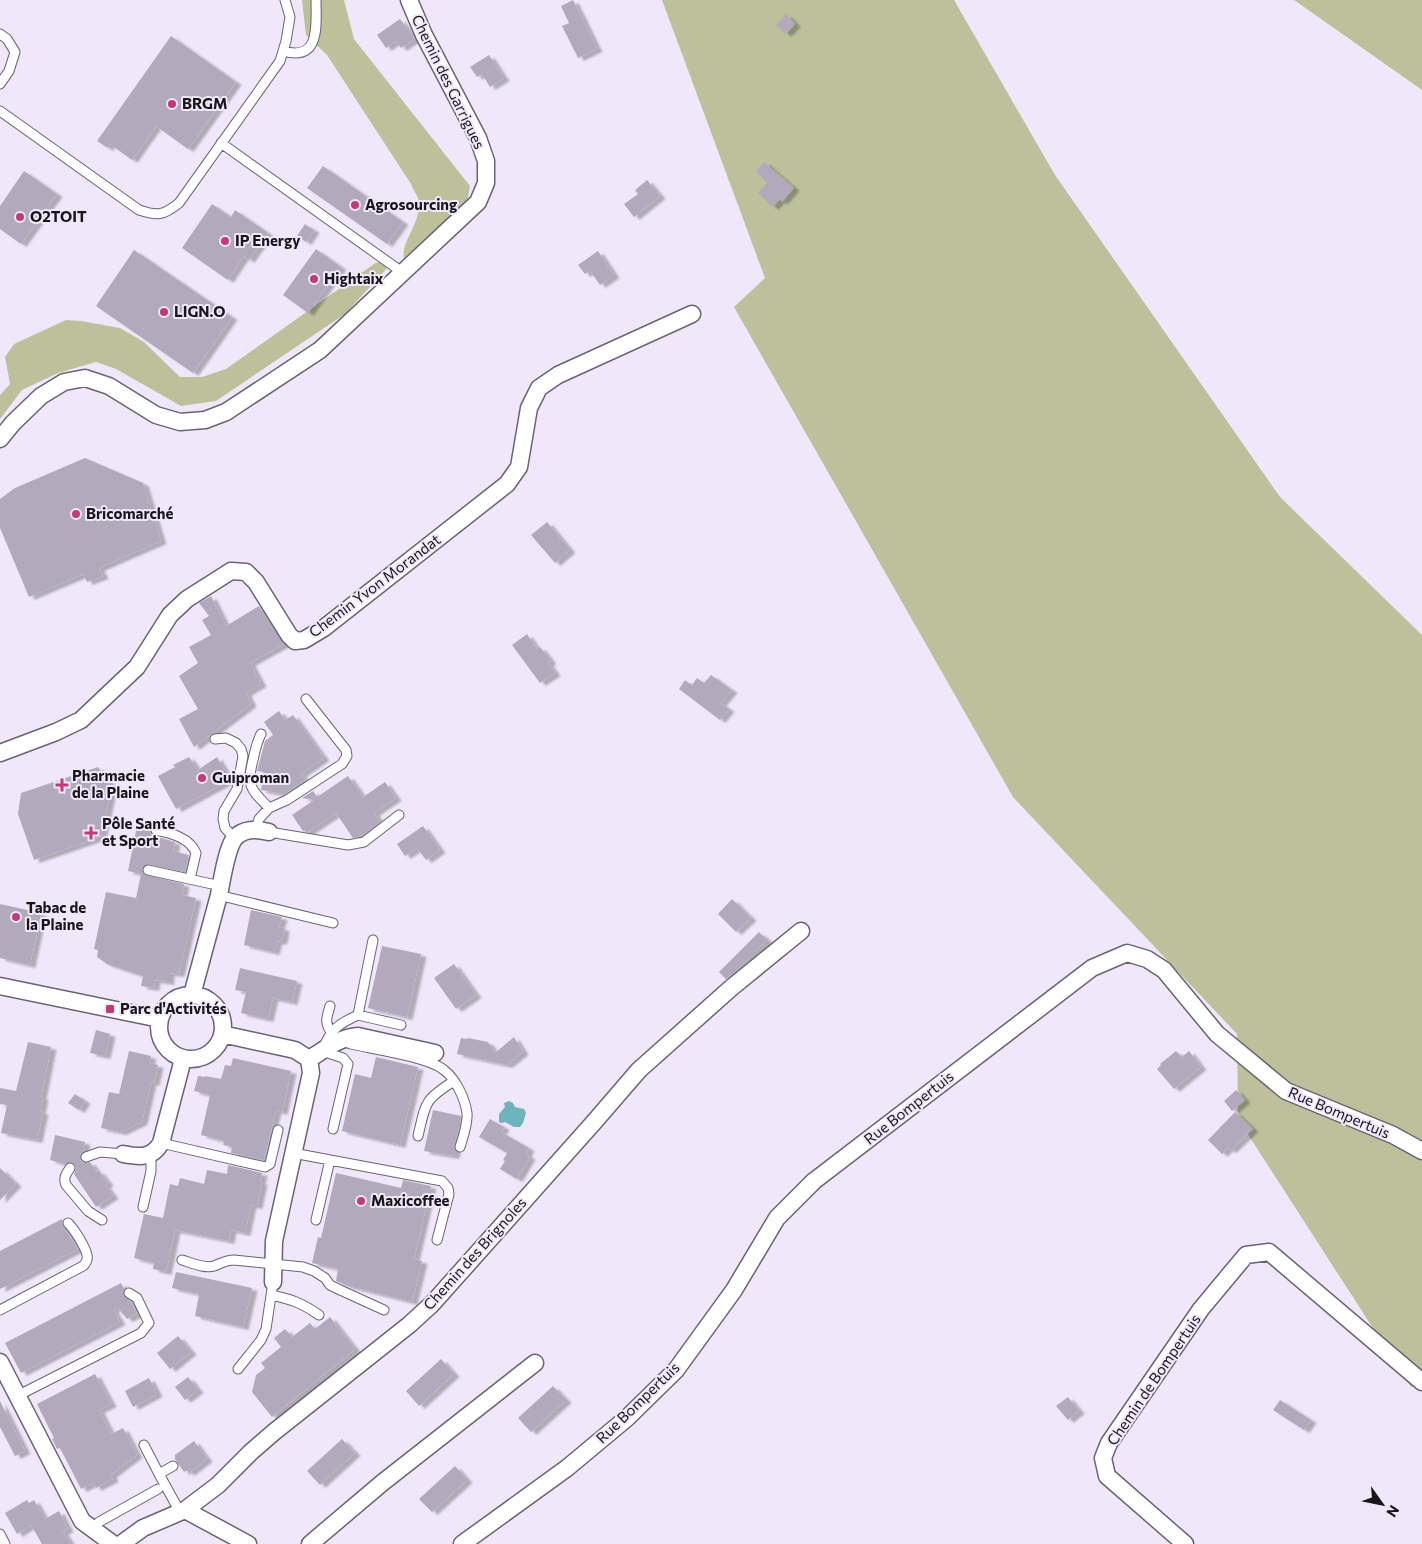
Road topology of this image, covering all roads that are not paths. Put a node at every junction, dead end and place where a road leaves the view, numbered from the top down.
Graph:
1 (285, 0) edge
2 (316, 0) edge
3 (409, 0) edge
4 (0, 34) edge
5 (283, 51) junction
6 (0, 84) edge
7 (0, 110) edge
8 (221, 143) junction
9 (402, 272) junction
10 (692, 314) dead end
11 (0, 439) edge
12 (306, 700) dead end
13 (261, 734) dead end
14 (215, 739) dead end
15 (0, 753) edge
16 (269, 808) junction
17 (399, 815) dead end
18 (156, 830) dead end
19 (262, 830) junction
20 (235, 838) junction
21 (148, 870) dead end
22 (190, 879) junction
23 (220, 891) junction
24 (333, 923) dead end
25 (801, 932) dead end
26 (374, 940) dead end
27 (0, 986) edge
28 (192, 995) junction
29 (330, 1006) dead end
30 (358, 1014) junction
31 (160, 1019) junction
32 (402, 1025) dead end
33 (222, 1034) junction
34 (336, 1036) junction
35 (435, 1053) dead end
36 (316, 1055) junction
37 (183, 1058) junction
38 (454, 1081) junction
39 (333, 1129) dead end
40 (278, 1130) dead end
41 (418, 1136) dead end
42 (460, 1148) dead end
43 (156, 1149) junction
44 (1422, 1151) edge
45 (293, 1153) junction
46 (123, 1154) joint
47 (86, 1157) dead end
48 (330, 1160) junction
49 (70, 1168) dead end
50 (143, 1207) dead end
51 (102, 1220) dead end
52 (316, 1220) dead end
53 (68, 1222) dead end
54 (437, 1240) dead end
55 (182, 1260) dead end
56 (272, 1264) junction
57 (272, 1288) junction
58 (129, 1294) dead end
59 (0, 1310) edge
60 (384, 1310) dead end
61 (319, 1315) dead end
62 (0, 1362) edge
63 (535, 1363) dead end
64 (238, 1369) dead end
65 (1422, 1382) edge
66 (17, 1396) junction
67 (144, 1445) dead end
68 (173, 1466) dead end
69 (159, 1474) junction
70 (158, 1490) dead end
71 (182, 1511) junction
72 (93, 1529) junction
73 (0, 1534) edge
74 (5, 1544) edge
75 (113, 1544) edge
76 (121, 1544) edge
77 (248, 1544) edge
78 (310, 1544) edge
79 (462, 1544) edge
80 (1186, 1544) edge

1 - 5 lane
2 - 5 lane
3 - 9 street, Chemin des Garrigues
4 - 6 lane
5 - 8 lane
7 - 8 lane
8 - 9 lane
9 - 11 street, Chemin des Garrigues
10 - 15 street, Chemin Yvon Morandat
12 - 16 lane
13 - 16 lane
14 - 20 lane
16 - 19 lane
17 - 19 lane
18 - 22 lane
19 - 20 street
20 - 23 street
21 - 22 lane
22 - 23 lane
23 - 24 lane
23 - 28 street
25 - 71 street, Chemin des Brignoles
26 - 30 lane
27 - 31 street
28 - 31 street
28 - 33 street
29 - 34 lane
30 - 32 lane
30 - 34 lane
31 - 37 street
33 - 36 street
33 - 37 street
34 - 35 street
34 - 36 street
34 - 38 lane
36 - 39 lane
36 - 45 street
37 - 43 street
38 - 41 lane
38 - 42 lane
40 - 43 lane
43 - 46 street
43 - 50 lane
44 - 79 street, Rue Bompertuis
45 - 48 lane
45 - 56 street
46 - 47 lane
48 - 52 lane
48 - 54 lane
49 - 51 lane
53 - 59 lane
55 - 56 lane
56 - 57 street
56 - 60 lane
57 - 61 lane
57 - 64 lane
58 - 66 lane
62 - 66 street
63 - 78 street
65 - 80 street, Chemin de Bompertuis
66 - 72 street
67 - 69 lane
68 - 69 lane
69 - 71 lane
70 - 72 lane
71 - 76 street, Chemin des Brignoles
71 - 77 street
72 - 75 street
73 - 74 lane

